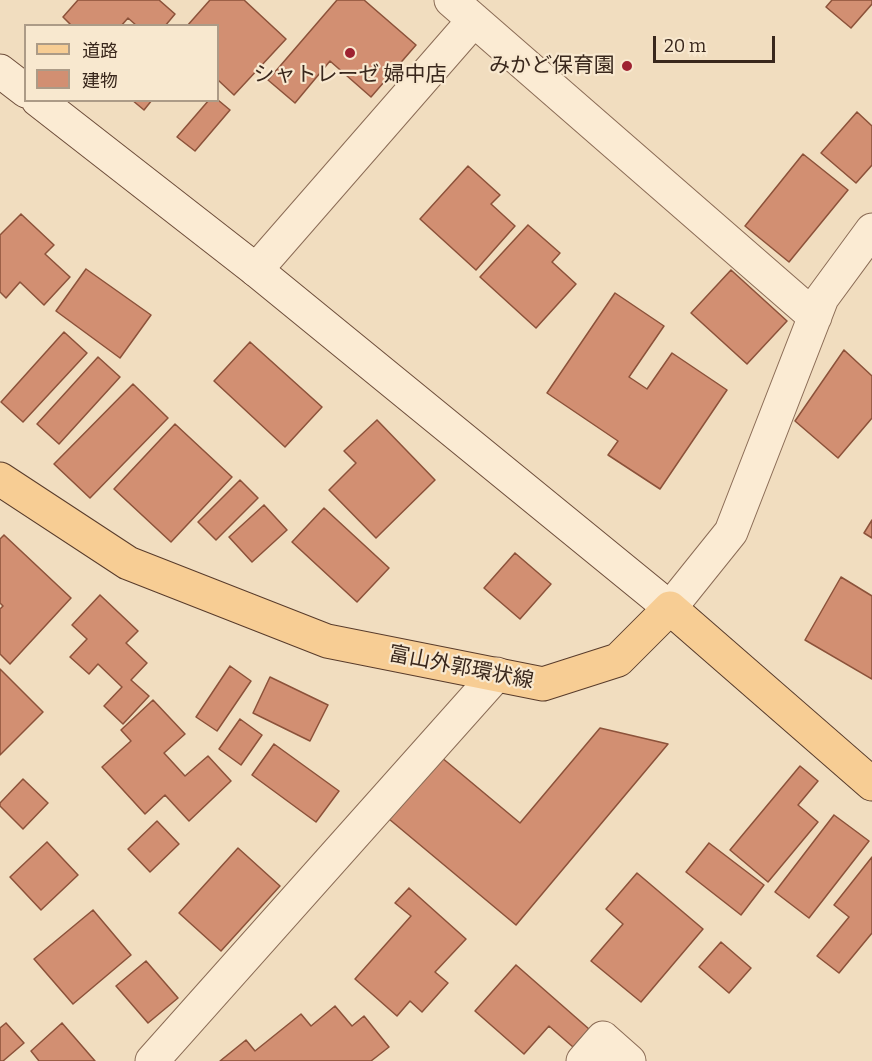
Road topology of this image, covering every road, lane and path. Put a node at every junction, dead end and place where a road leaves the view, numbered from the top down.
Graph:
1 (463, 10) edge
2 (0, 71) edge
3 (24, 89) edge
4 (41, 102) edge
5 (872, 230) edge
6 (256, 270) junction
7 (815, 317) junction
8 (0, 479) edge
9 (670, 608) junction
10 (497, 674) junction
11 (872, 784) edge
12 (152, 1061) edge
13 (583, 1061) edge
14 (628, 1061) edge

1 - 6 street
1 - 7 street
2 - 3 street
4 - 6 street
5 - 7 street
6 - 9 street
7 - 9 street
8 - 10 main road, 富山外郭環状線
9 - 10 main road, 富山外郭環状線
9 - 11 main road
10 - 12 street
13 - 14 street

